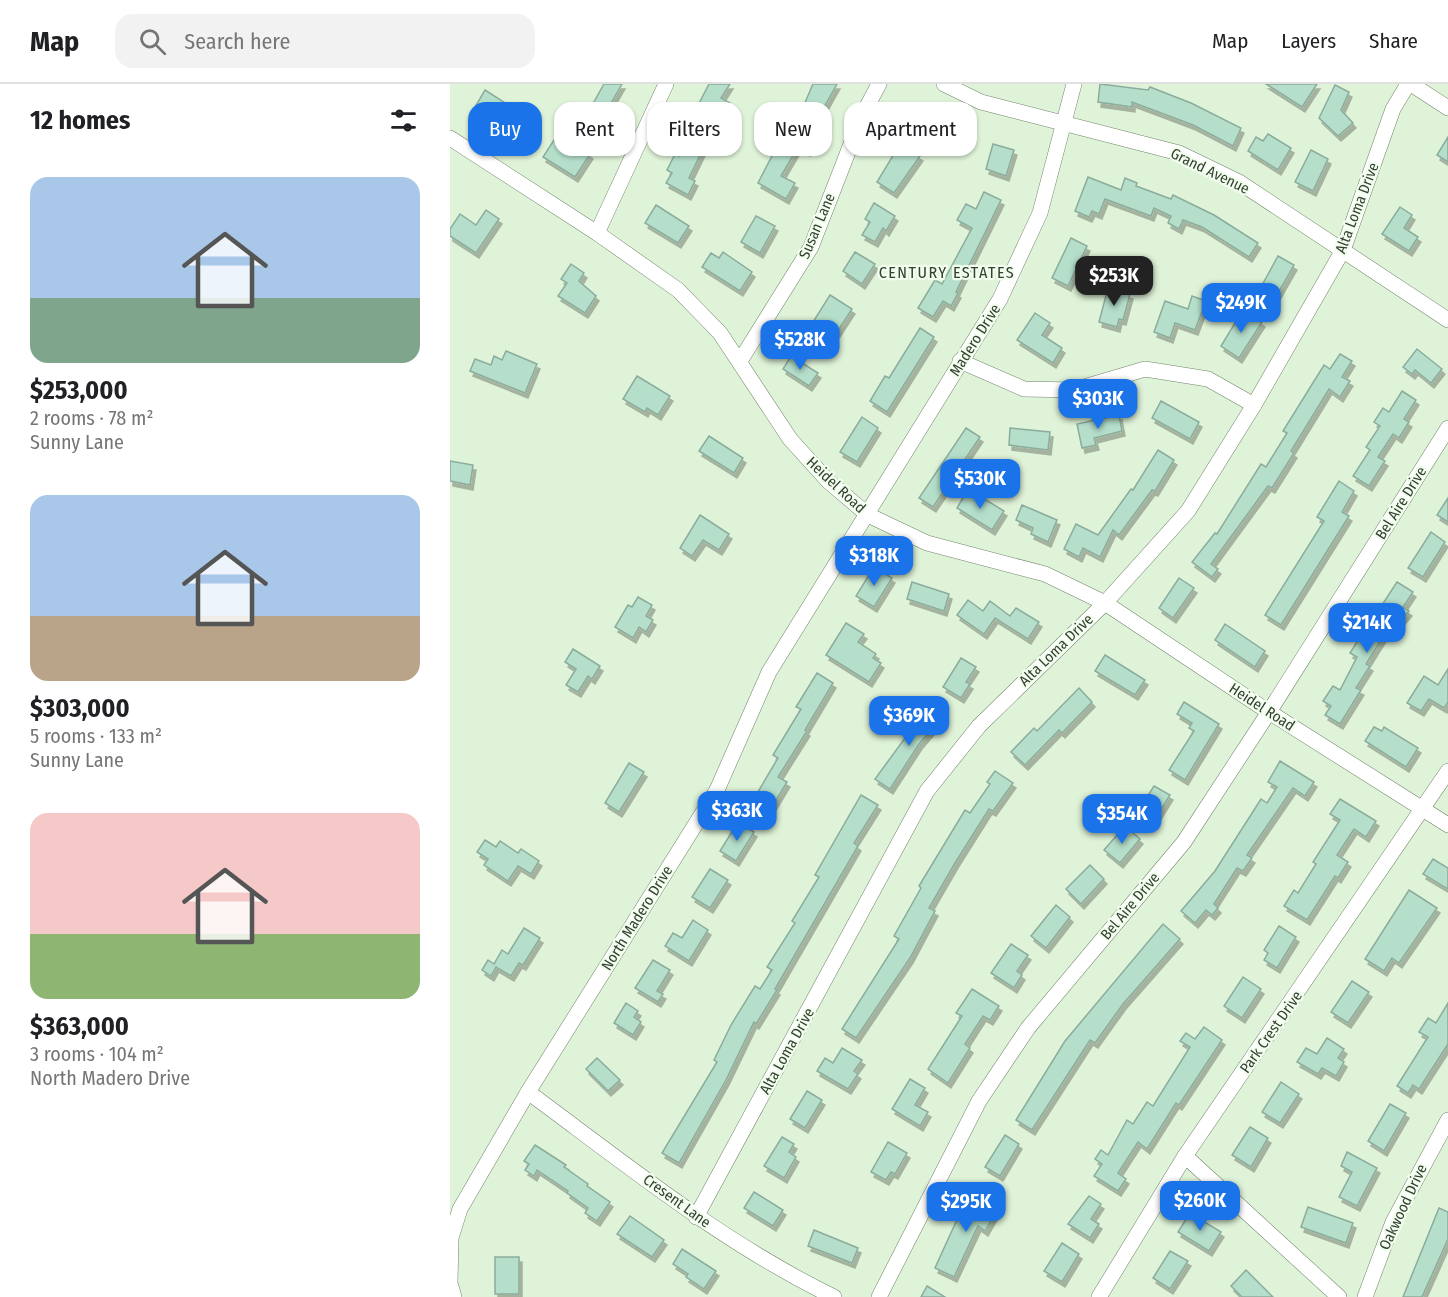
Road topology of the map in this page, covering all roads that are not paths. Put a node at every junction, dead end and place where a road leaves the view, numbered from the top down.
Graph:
1 (666, 84) edge
2 (879, 84) edge
3 (944, 84) edge
4 (1074, 84) edge
5 (1409, 84) edge
6 (1448, 108) edge
7 (1064, 123) junction
8 (450, 138) edge
9 (597, 233) junction
10 (1343, 250) junction
11 (1448, 320) edge
12 (740, 361) junction
13 (960, 361) junction
14 (1254, 405) junction
15 (1448, 428) edge
16 (868, 515) junction
17 (1105, 603) junction
18 (1269, 712) junction
19 (1448, 771) edge
20 (1423, 810) junction
21 (1448, 825) edge
22 (528, 1092) junction
23 (1448, 1120) edge
24 (1185, 1156) junction
25 (696, 1217) junction
26 (454, 1297) edge
27 (834, 1297) edge
28 (879, 1297) edge
29 (1099, 1297) edge
30 (1339, 1297) edge
31 (1365, 1297) edge

1 - 9 street
2 - 12 street, Susan Lane
3 - 7 street, Grand Avenue
4 - 7 street, Madero Drive
5 - 6 street
5 - 10 street, Alta Loma Drive
7 - 10 street, Grand Avenue
7 - 13 street, Madero Drive
8 - 9 street, Heidel Road
9 - 12 street, Heidel Road
10 - 11 street, Grand Avenue
10 - 14 street, Alta Loma Drive
12 - 16 street, Heidel Road
13 - 14 street
13 - 16 street, Madero Drive
14 - 17 street, Alta Loma Drive
15 - 18 street, Bel Aire Drive
16 - 17 street, Heidel Road
16 - 22 street, North Madero Drive
17 - 18 street, Heidel Road
17 - 25 street, Alta Loma Drive
18 - 20 street, Heidel Road
18 - 28 street, Bel Aire Drive
19 - 20 street, Park Crest Drive
20 - 21 street, Heidel Road
20 - 24 street, Park Crest Drive
22 - 25 street, Cresent Lane
22 - 26 street, North Madero Drive
23 - 31 street, Oakwood Drive
24 - 29 street, Park Crest Drive
24 - 30 street
25 - 27 street, Cresent Lane

